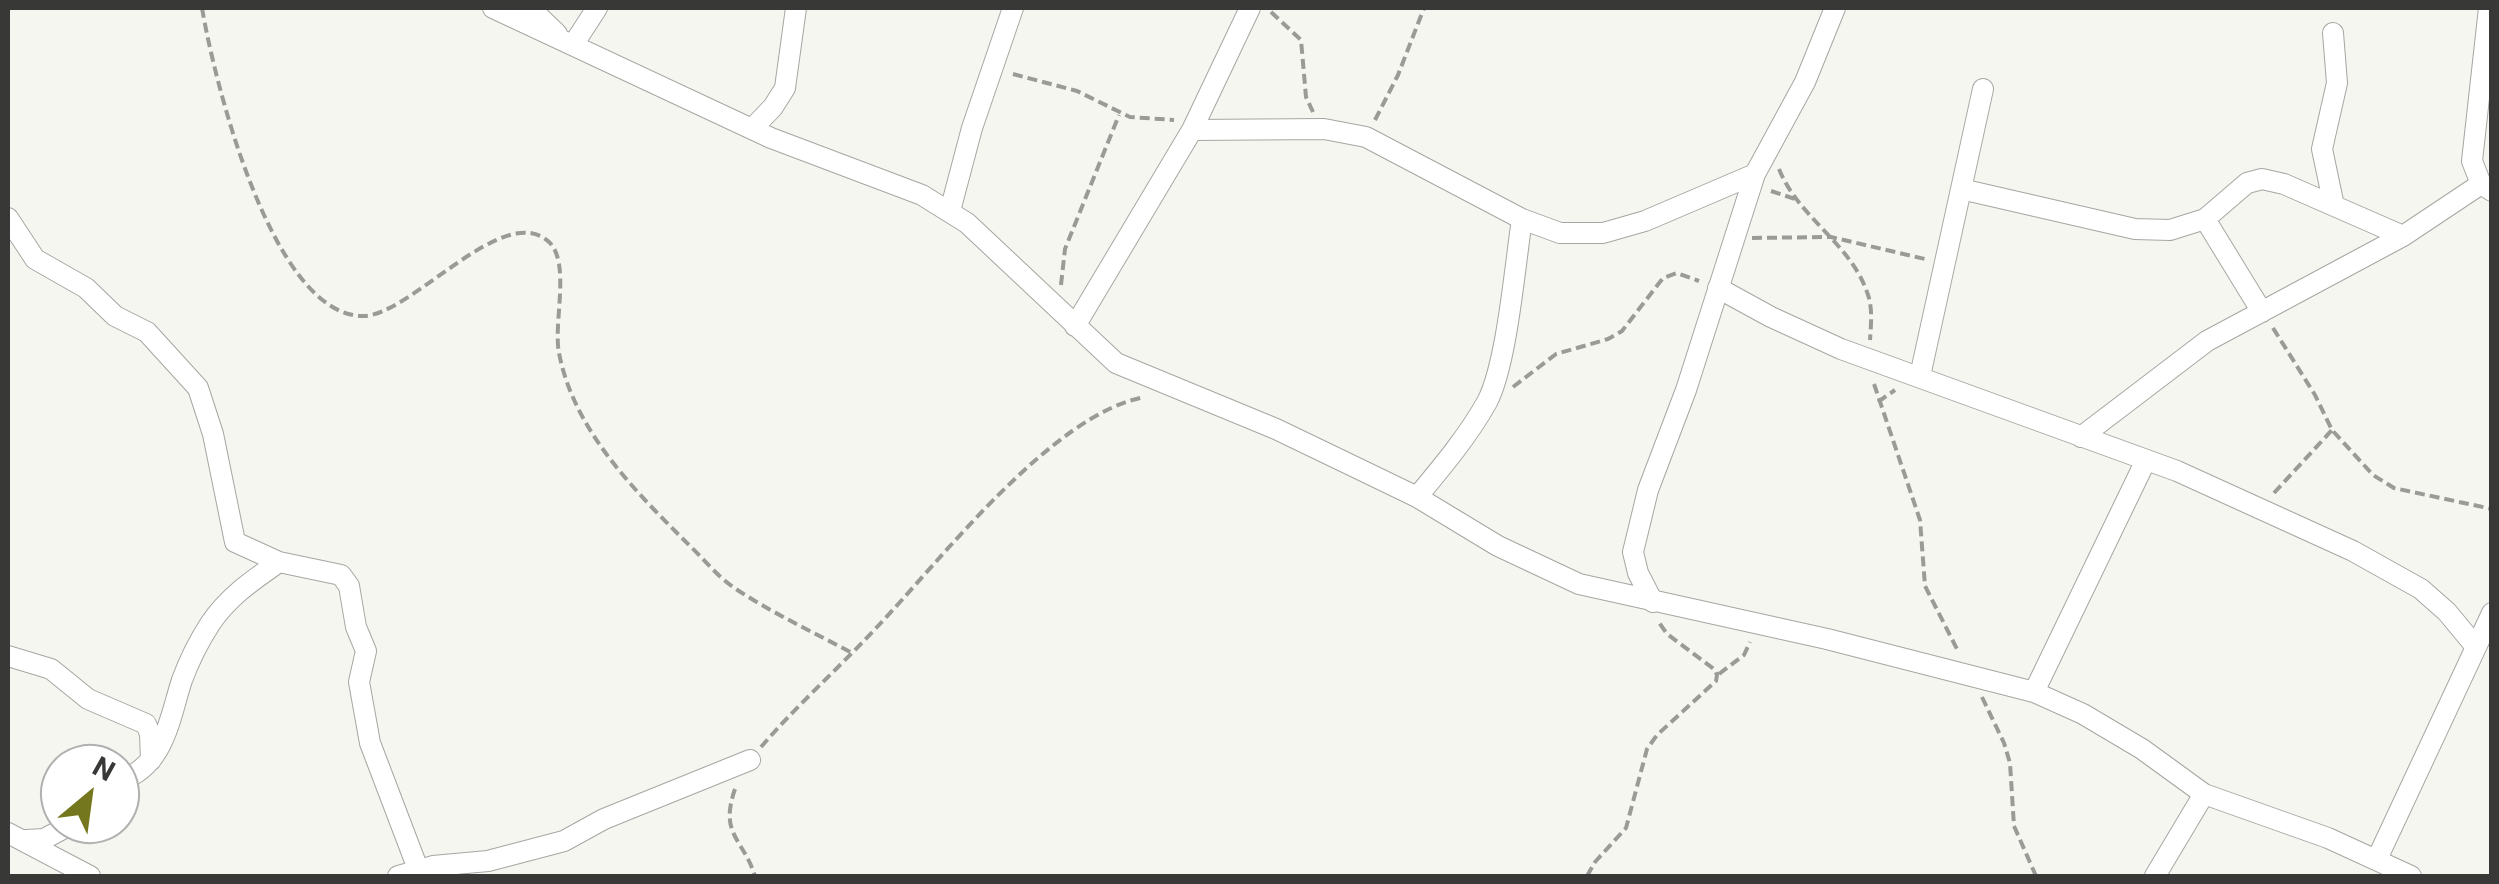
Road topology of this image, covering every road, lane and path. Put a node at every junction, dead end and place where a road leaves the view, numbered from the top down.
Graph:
1 (202, 8) edge
2 (493, 8) edge
3 (530, 8) edge
4 (597, 8) edge
5 (796, 8) edge
6 (1013, 8) edge
7 (1250, 8) edge
8 (1264, 8) edge
9 (1424, 8) edge
10 (1835, 8) edge
11 (2489, 8) edge
12 (2333, 33) dead end
13 (568, 43) junction
14 (994, 68) junction
15 (1983, 89) dead end
16 (1120, 113) junction
17 (1195, 124) junction
18 (752, 129) junction
19 (1324, 129) junction
20 (1366, 137) junction
21 (1775, 137) junction
22 (1753, 179) junction
23 (2486, 187) edge
24 (1961, 189) junction
25 (1795, 199) junction
26 (2334, 206) junction
27 (950, 211) junction
28 (8, 218) edge
29 (1522, 219) junction
30 (2204, 219) junction
31 (2403, 236) junction
32 (1830, 237) junction
33 (1733, 240) junction
34 (1944, 263) junction
35 (1718, 288) junction
36 (2262, 312) junction
37 (1068, 318) junction
38 (1869, 359) junction
39 (1920, 376) junction
40 (1180, 391) junction
41 (1488, 400) junction
42 (2332, 430) junction
43 (2080, 436) junction
44 (2146, 460) junction
45 (1418, 496) junction
46 (2261, 507) junction
47 (2492, 509) edge
48 (279, 562) junction
49 (1653, 602) junction
50 (2492, 613) edge
51 (1758, 624) junction
52 (2476, 647) junction
53 (852, 654) junction
54 (8, 656) edge
55 (1717, 674) junction
56 (1971, 674) junction
57 (2034, 692) junction
58 (151, 760) junction
59 (750, 760) junction
60 (140, 772) edge
61 (2204, 794) junction
62 (17, 836) edge
63 (2377, 859) junction
64 (408, 873) edge
65 (90, 876) edge
66 (755, 876) edge
67 (1587, 876) edge
68 (2036, 876) edge
69 (2155, 876) edge
70 (2411, 876) edge

1 - 53 path
2 - 13 street
3 - 13 street
4 - 13 street
5 - 18 street
6 - 14 street
7 - 17 street
8 - 19 path
9 - 20 path
10 - 21 street
11 - 23 street
12 - 26 street
13 - 18 street
14 - 16 path
14 - 27 street
15 - 24 street
16 - 17 path
16 - 37 path
17 - 19 street
17 - 37 street
18 - 27 street
19 - 20 street
20 - 29 street
21 - 22 street
21 - 25 path
22 - 25 path
22 - 29 street
22 - 33 street
23 - 31 street
24 - 30 street
24 - 34 street
25 - 32 path
26 - 30 street
26 - 31 street
27 - 37 street
28 - 48 street
29 - 41 street
30 - 36 street
31 - 36 street
32 - 33 path
32 - 34 path
32 - 38 path
33 - 35 street
34 - 39 street
35 - 38 street
35 - 41 path
35 - 49 street
36 - 42 path
36 - 43 street
37 - 40 street
38 - 39 street
38 - 56 path
39 - 43 street
40 - 45 street
40 - 53 path
41 - 45 street
42 - 46 path
42 - 47 path
43 - 44 street
44 - 46 street
44 - 57 street
45 - 49 street
46 - 52 street
48 - 58 street
48 - 64 street
49 - 51 street
49 - 55 path
50 - 52 street
51 - 55 path
51 - 56 street
52 - 63 street
53 - 59 path
54 - 58 street
55 - 67 path
56 - 57 street
56 - 68 path
57 - 61 street
58 - 60 street
59 - 64 street
59 - 66 path
61 - 63 street
61 - 69 street
62 - 65 street
63 - 70 street

